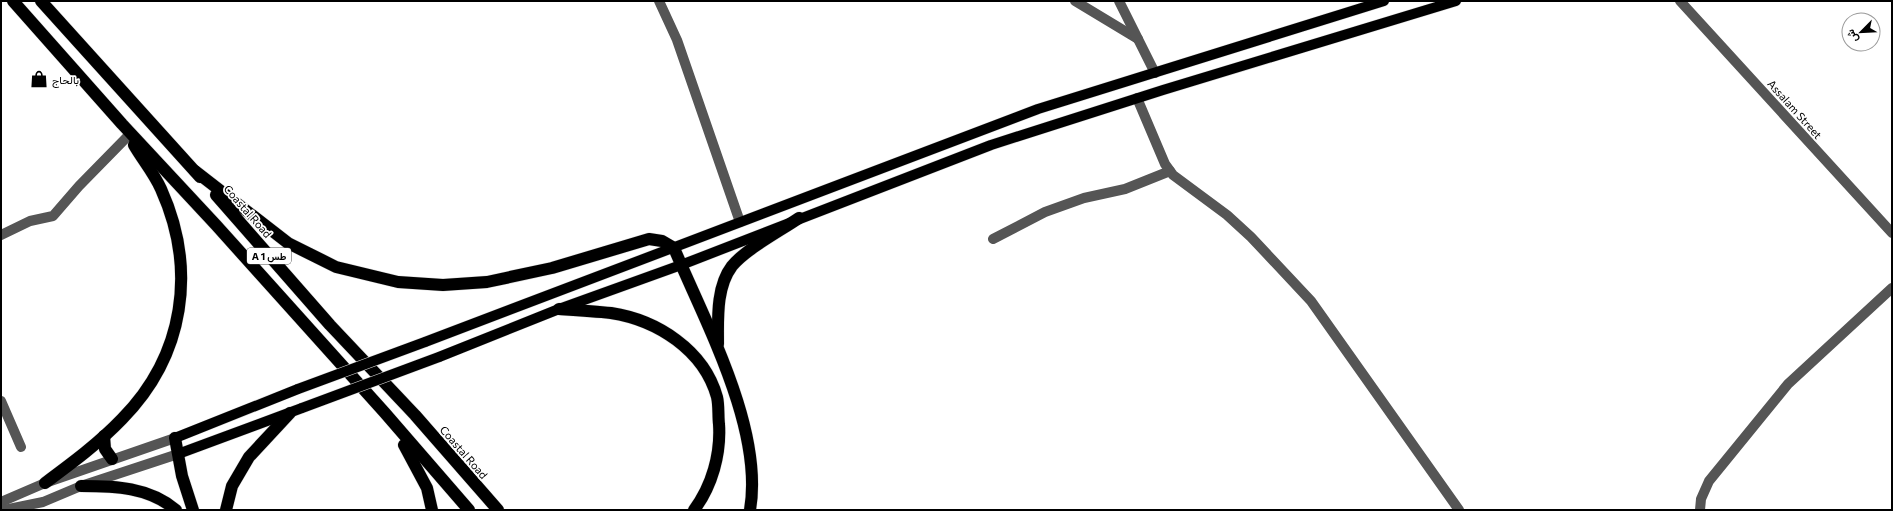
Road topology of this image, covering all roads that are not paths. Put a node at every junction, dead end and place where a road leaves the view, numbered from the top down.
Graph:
1 (13, 1) edge
2 (41, 1) edge
3 (659, 1) edge
4 (1075, 1) edge
5 (1119, 1) edge
6 (1384, 1) edge
7 (1456, 1) edge
8 (1680, 1) edge
9 (1138, 39) junction
10 (1155, 73) junction
11 (1137, 98) junction
12 (122, 124) junction
13 (128, 136) junction
14 (195, 171) junction
15 (1170, 171) junction
16 (799, 218) junction
17 (740, 222) junction
18 (1892, 233) edge
19 (1, 235) edge
20 (993, 238) dead end
21 (674, 248) junction
22 (681, 265) junction
23 (1892, 288) edge
24 (559, 309) junction
25 (718, 349) junction
26 (1, 401) edge
27 (290, 413) junction
28 (385, 413) junction
29 (104, 436) junction
30 (175, 438) junction
31 (21, 447) dead end
32 (178, 454) junction
33 (112, 459) junction
34 (45, 483) junction
35 (81, 486) junction
36 (1, 502) edge
37 (4, 510) edge
38 (176, 510) edge
39 (193, 510) edge
40 (226, 510) edge
41 (432, 510) edge
42 (469, 510) edge
43 (498, 510) edge
44 (694, 510) edge
45 (750, 510) edge
46 (1459, 510) edge
47 (1700, 510) edge

1 - 12 highway, A 1 طس
2 - 14 highway, Coastal Road / A 1 طس
3 - 17 street
4 - 9 street
5 - 9 street
6 - 10 main road
7 - 11 main road
8 - 18 street, Assalam Street
9 - 10 street
10 - 17 main road
11 - 15 street
11 - 16 main road
12 - 13 highway
12 - 28 highway, A 1 طس
13 - 19 street
13 - 29 highway
14 - 21 highway
14 - 43 highway, Coastal Road / A 1 طس
15 - 20 street
15 - 46 street
16 - 22 main road
16 - 25 highway
17 - 21 main road
21 - 22 highway
21 - 30 main road, bridge
22 - 24 main road
22 - 25 highway
23 - 47 street
24 - 27 main road, bridge
24 - 44 highway
25 - 45 highway
26 - 31 street
27 - 32 main road
27 - 40 highway
28 - 41 highway
28 - 42 highway, A 1 طس
29 - 33 highway
29 - 34 highway
30 - 32 highway
30 - 33 street
32 - 35 street
32 - 39 highway
33 - 34 street
34 - 36 street
35 - 37 street
35 - 38 highway

